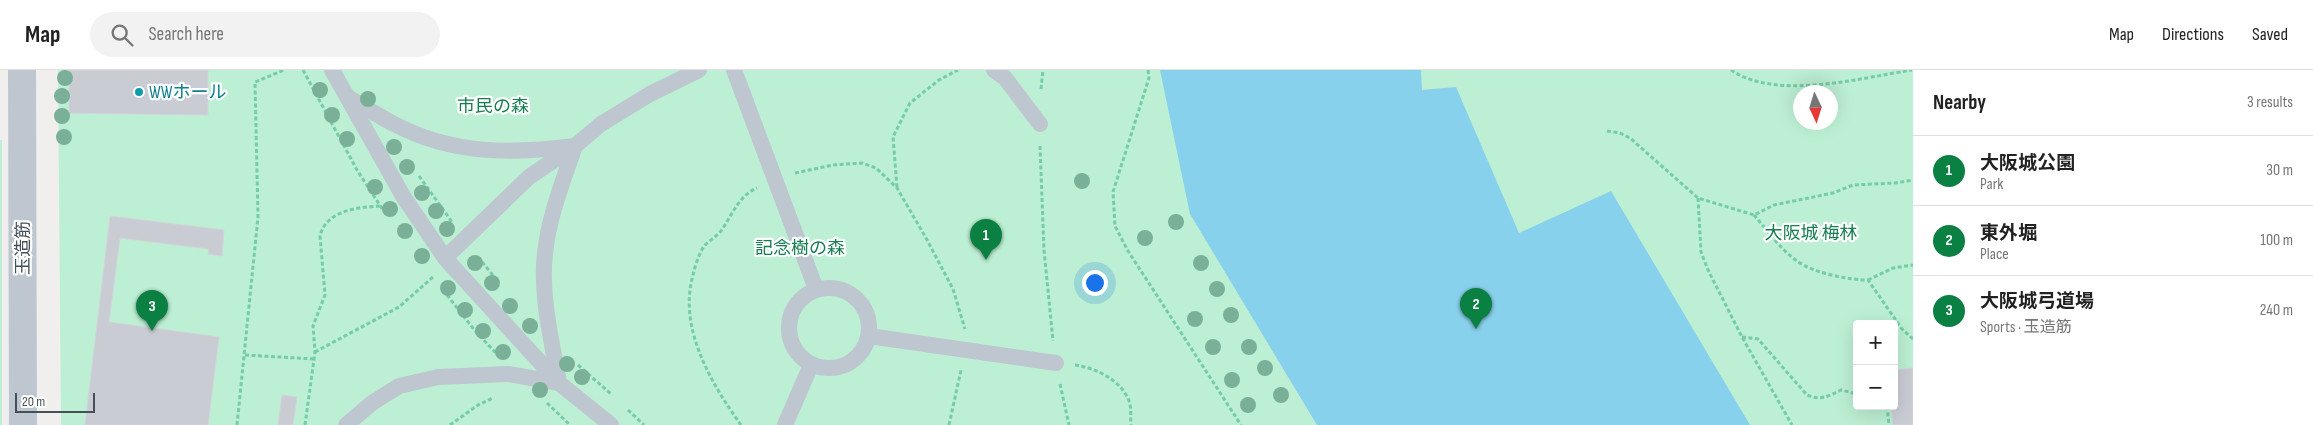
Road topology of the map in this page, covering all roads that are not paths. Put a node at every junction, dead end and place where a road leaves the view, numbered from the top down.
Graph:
1 (22, 70) edge
2 (332, 70) edge
3 (699, 70) edge
4 (734, 70) edge
5 (994, 70) edge
6 (348, 97) junction
7 (1040, 124) road end
8 (575, 146) junction
9 (444, 258) junction
10 (816, 289) junction
11 (869, 336) junction
12 (1056, 363) road end
13 (811, 365) junction
14 (559, 383) junction
15 (23, 425) edge
16 (346, 425) edge
17 (610, 425) edge
18 (785, 425) edge

1 - 15 street, 玉造筋
2 - 6 street
3 - 8 street
4 - 10 street
5 - 7 street
6 - 8 street
6 - 9 street
8 - 9 street
8 - 14 street
9 - 14 street
10 - 11 street
10 - 13 street
11 - 12 street
11 - 13 street
13 - 18 street
14 - 16 street
14 - 17 street

